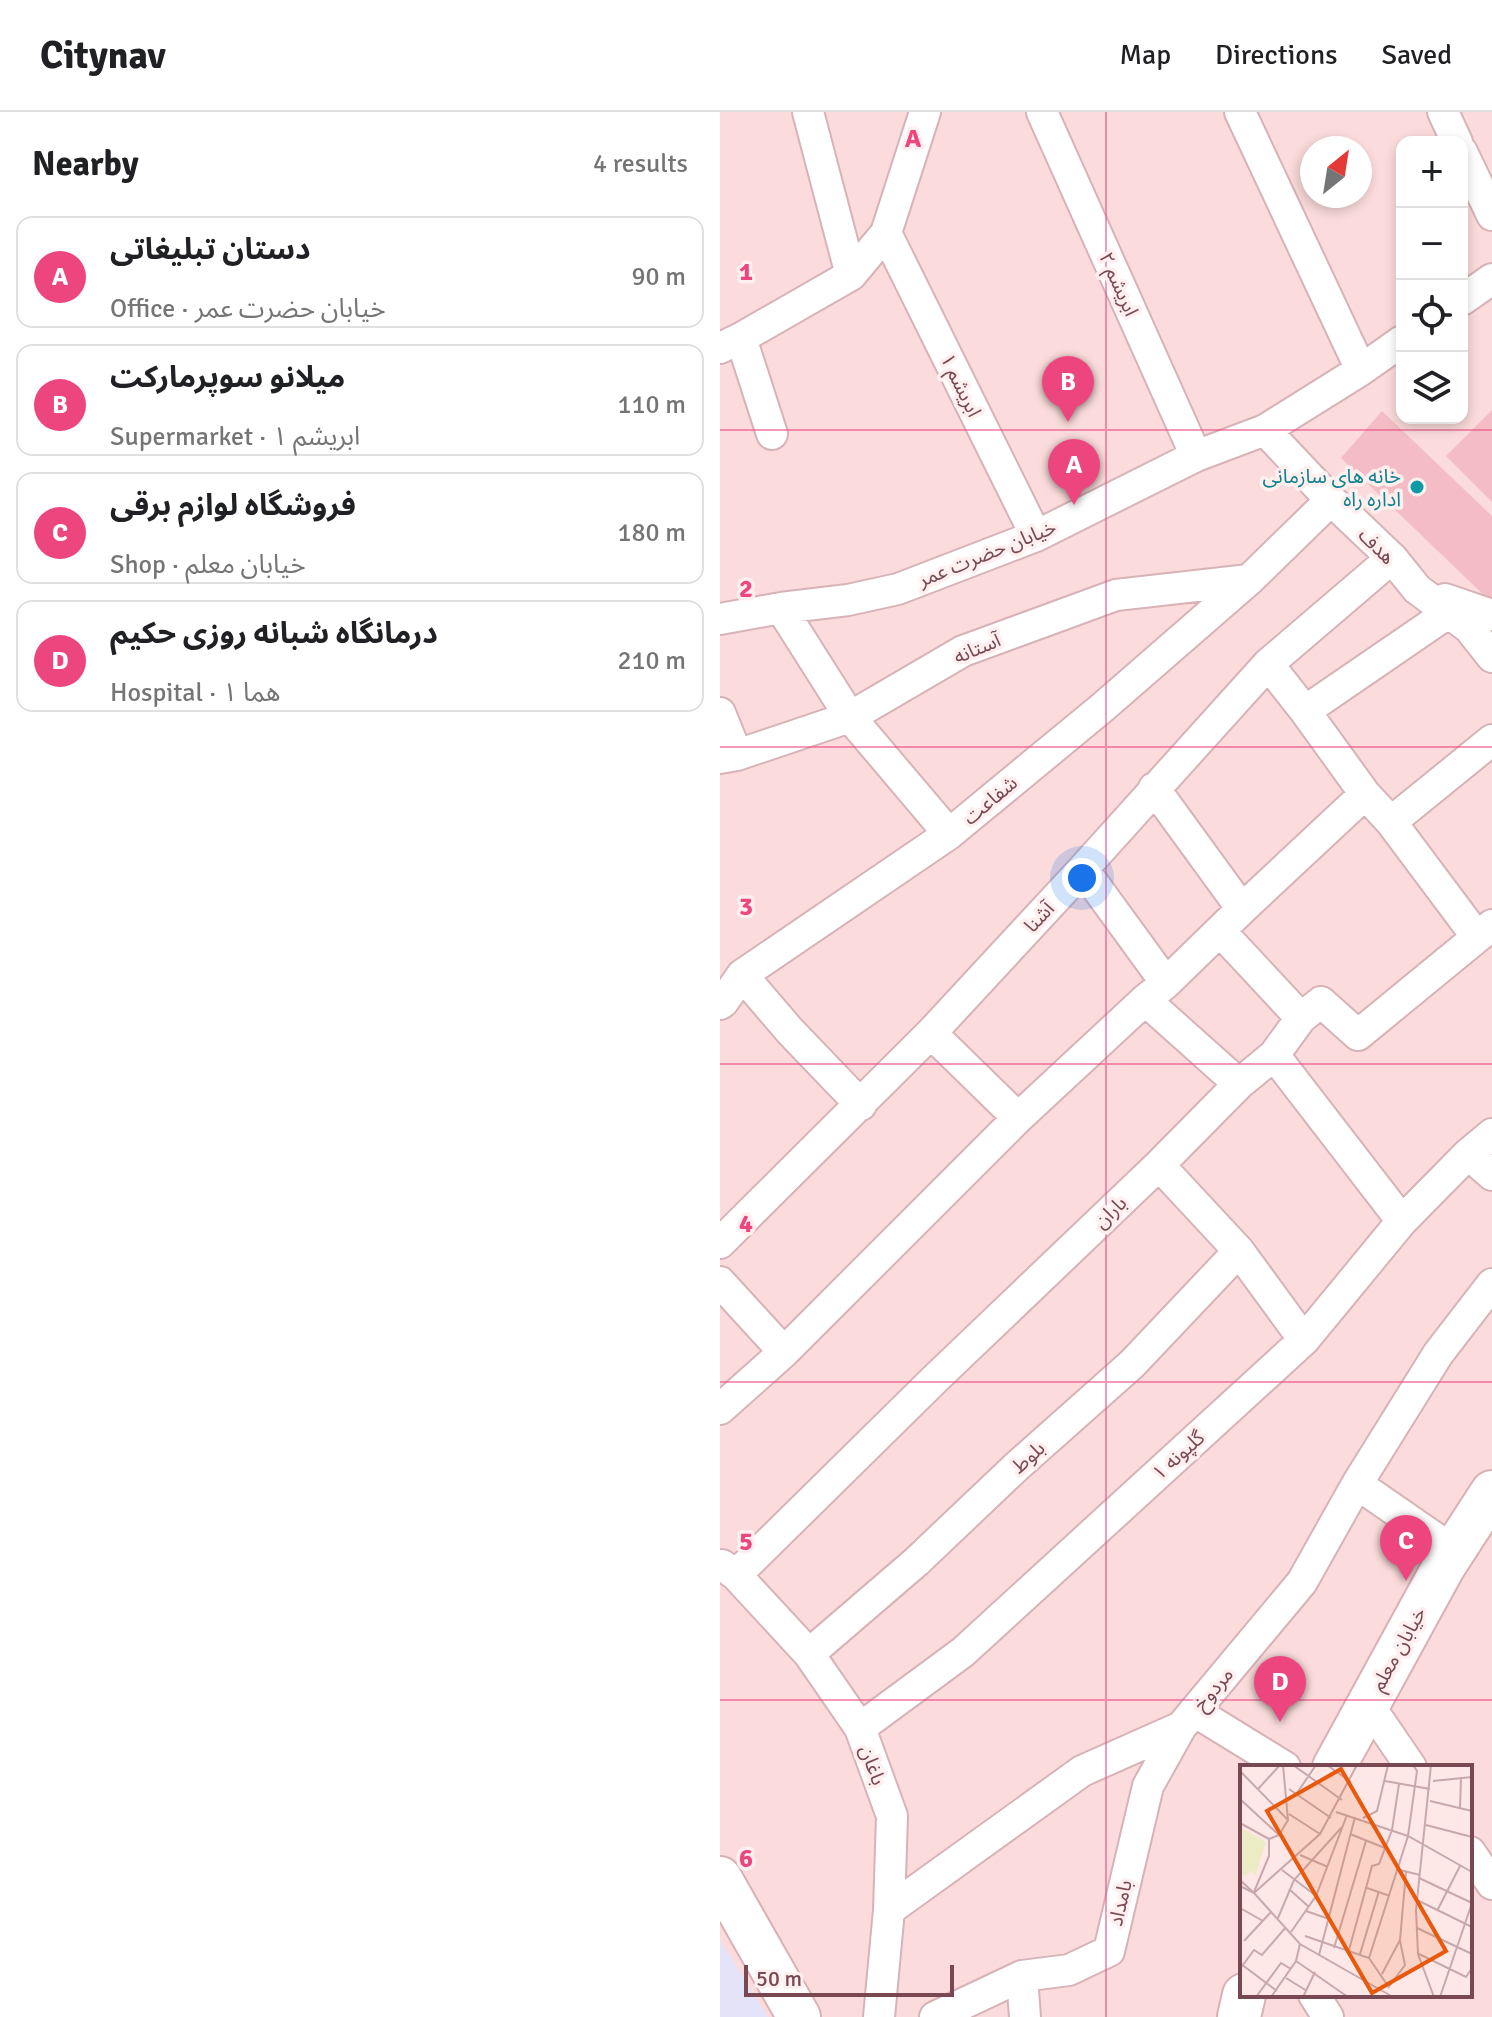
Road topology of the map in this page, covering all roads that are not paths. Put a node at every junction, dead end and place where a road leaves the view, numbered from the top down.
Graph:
1 (808, 112) edge
2 (925, 112) edge
3 (1042, 112) edge
4 (1240, 112) edge
5 (1443, 112) edge
6 (1454, 136) edge
7 (1468, 165) edge
8 (1492, 215) edge
9 (886, 233) junction
10 (851, 275) junction
11 (1492, 279) edge
12 (1468, 296) edge
13 (730, 343) edge
14 (1396, 345) edge
15 (1361, 370) junction
16 (1265, 430) junction
17 (772, 434) dead end
18 (1196, 456) junction
19 (1331, 500) junction
20 (1036, 536) junction
21 (1392, 558) junction
22 (1249, 580) junction
23 (1417, 589) junction
24 (781, 608) junction
25 (1448, 613) junction
26 (1492, 615) edge
27 (720, 619) edge
28 (1492, 657) edge
29 (1268, 664) junction
30 (1305, 711) junction
31 (720, 713) edge
32 (850, 717) junction
33 (1492, 740) edge
34 (729, 757) edge
35 (1154, 788) junction
36 (1365, 794) junction
37 (1391, 822) junction
38 (949, 834) junction
39 (1083, 869) junction
40 (1242, 909) junction
41 (1220, 931) junction
42 (1485, 931) edge
43 (1156, 991) junction
44 (726, 994) edge
45 (1301, 1018) junction
46 (931, 1033) junction
47 (1274, 1055) junction
48 (1239, 1084) junction
49 (861, 1105) junction
50 (1018, 1118) junction
51 (1492, 1134) edge
52 (1468, 1154) junction
53 (1159, 1165) junction
54 (1492, 1175) edge
55 (1402, 1221) junction
56 (721, 1239) edge
57 (1239, 1251) junction
58 (720, 1282) edge
59 (1492, 1284) edge
60 (1304, 1340) junction
61 (784, 1352) junction
62 (720, 1409) edge
63 (1357, 1484) junction
64 (1492, 1492) edge
65 (1438, 1540) dead end
66 (728, 1569) edge
67 (809, 1654) junction
68 (1368, 1704) junction
69 (1188, 1719) junction
70 (860, 1728) junction
71 (1281, 1765) edge
72 (1335, 1765) edge
73 (1410, 1765) edge
74 (1472, 1855) edge
75 (720, 1878) edge
76 (1492, 1884) edge
77 (889, 1910) junction
78 (1022, 1976) junction
79 (1244, 1997) edge
80 (1315, 1997) edge
81 (799, 2017) edge
82 (879, 2017) edge
83 (935, 2017) edge
84 (1025, 2017) edge
85 (1239, 2017) edge
86 (1328, 2017) edge

1 - 10 street
2 - 9 street
3 - 18 street, ابریشم ۲
4 - 15 street
5 - 6 street
7 - 8 street
9 - 10 street
9 - 20 street, ابریشم ۱
10 - 13 street
11 - 12 street
13 - 17 street
14 - 15 street, خیابان حضرت عمر
15 - 16 street, خیابان حضرت عمر
16 - 18 street, خیابان حضرت عمر
16 - 19 street, هدف
18 - 20 street, خیابان حضرت عمر
19 - 21 street, هدف
19 - 22 street, شفاعت
20 - 24 street, خیابان حضرت عمر
21 - 23 street, هدف
21 - 29 street, آشنا
22 - 32 street, آستانه
22 - 38 street, شفاعت
23 - 25 street, هدف
23 - 26 street
24 - 27 street, خیابان حضرت عمر
24 - 32 street
25 - 28 street, هدف
25 - 30 street
29 - 30 street
29 - 35 street, آشنا
30 - 36 street
31 - 34 street
32 - 34 street, آستانه
32 - 38 street
33 - 37 street
35 - 39 street, آشنا
35 - 40 street
36 - 37 street
36 - 40 street
37 - 42 street
38 - 44 street, شفاعت
39 - 43 street
39 - 46 street, آشنا
40 - 41 street
41 - 43 street
41 - 45 street
42 - 45 street
43 - 48 street
43 - 50 street
44 - 49 street
45 - 47 street, باران
46 - 49 street, آشنا
46 - 50 street
47 - 48 street, باران
47 - 55 street
48 - 53 street, باران
49 - 56 street, آشنا
50 - 61 street
51 - 52 street, گلپونه ۱
52 - 54 street
52 - 55 street, گلپونه ۱
53 - 57 street
53 - 66 street, باران
55 - 60 street, گلپونه ۱
57 - 60 street
57 - 67 street, بلوط
58 - 61 street
59 - 63 street, مردوخ
60 - 70 street, گلپونه ۱
61 - 62 street
63 - 65 street
63 - 69 street, مردوخ
64 - 68 street, خیابان معلم
66 - 67 street, باغان
67 - 70 street, باغان
68 - 72 street, خیابان معلم
68 - 73 street
69 - 71 street
69 - 77 street, مردوخ
69 - 78 street, بامداد
70 - 77 street, باغان
74 - 76 street
75 - 81 street
77 - 82 street, باغان
78 - 83 street, بامداد
78 - 84 street
79 - 85 street
80 - 86 street

